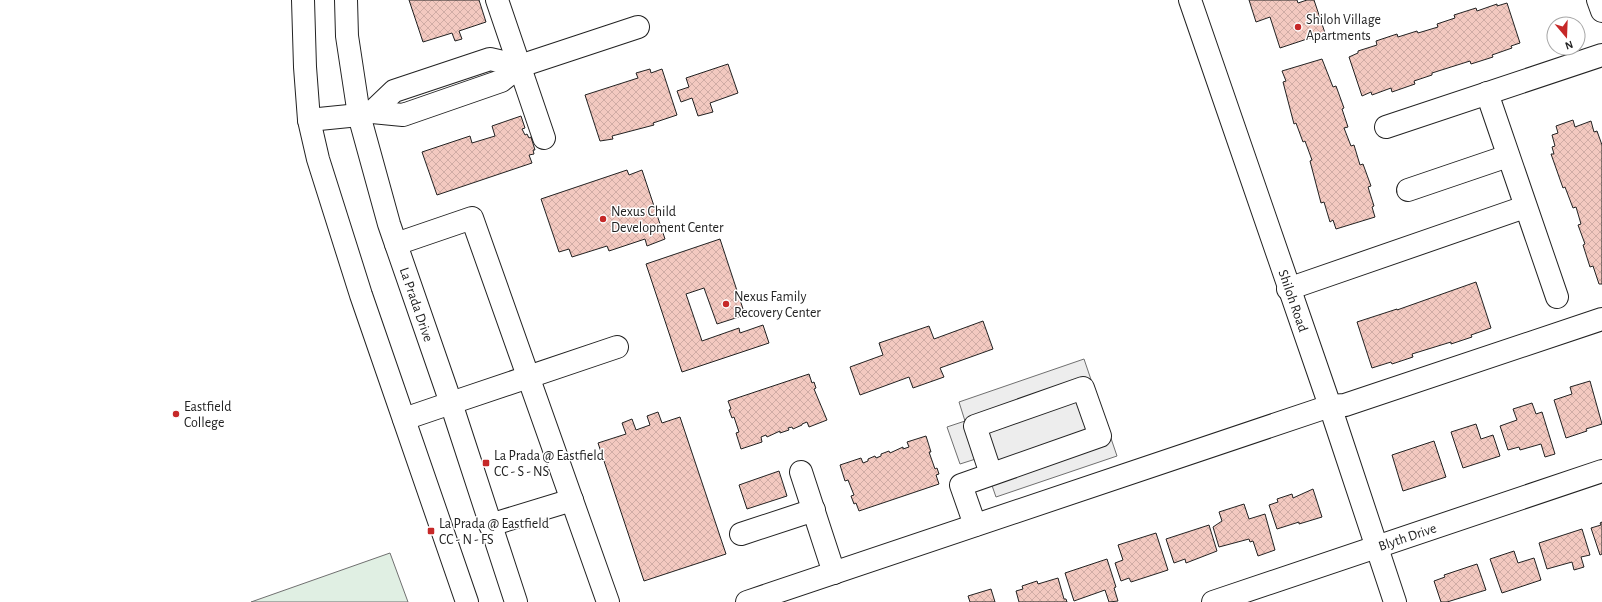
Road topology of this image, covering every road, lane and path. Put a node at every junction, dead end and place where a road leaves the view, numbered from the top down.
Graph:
1 (303, 0) edge
2 (346, 0) edge
3 (497, 0) edge
4 (1190, 0) edge
5 (1598, 0) edge
6 (1602, 11) edge
7 (638, 27) dead end
8 (1602, 55) edge
9 (520, 66) junction
10 (1487, 93) junction
11 (366, 113) junction
12 (309, 120) junction
13 (1386, 127) dead end
14 (544, 138) dead end
15 (1508, 156) junction
16 (1408, 190) dead end
17 (1525, 207) junction
18 (396, 244) junction
19 (1288, 289) junction
20 (1557, 298) dead end
21 (1602, 319) edge
22 (617, 347) dead end
23 (529, 376) junction
24 (451, 403) junction
25 (1330, 406) junction
26 (404, 419) junction
27 (1602, 471) edge
28 (801, 472) dead end
29 (991, 474) junction
30 (572, 500) junction
31 (814, 510) junction
32 (490, 525) junction
33 (975, 525) junction
34 (741, 534) dead end
35 (1376, 547) junction
36 (834, 573) junction
37 (467, 602) edge
38 (516, 602) edge
39 (608, 602) edge
40 (747, 602) edge
41 (1213, 602) edge
42 (1395, 602) edge

1 - 12 main road
2 - 11 main road, La Prada Drive
3 - 9 main road
4 - 19 main road, Shiloh Road
5 - 6 main road
7 - 9 main road
8 - 10 main road
9 - 11 main road
9 - 14 main road
10 - 13 main road
10 - 15 main road
11 - 12 main road
11 - 18 main road, La Prada Drive
12 - 26 main road
15 - 16 main road
15 - 17 main road
17 - 19 main road
17 - 20 main road
18 - 23 main road
18 - 24 main road, La Prada Drive
19 - 25 main road, Shiloh Road
21 - 25 main road
22 - 23 main road
23 - 24 main road
23 - 30 main road
24 - 26 main road
24 - 32 main road, La Prada Drive
25 - 33 main road
25 - 35 main road, Shiloh Road
26 - 37 main road
27 - 35 main road, Blyth Drive
28 - 31 main road
29 - 29 main road
29 - 33 main road
30 - 32 main road
30 - 39 main road
31 - 34 main road
31 - 36 main road
32 - 38 main road, La Prada Drive
33 - 36 main road
35 - 41 main road, Blyth Drive
35 - 42 main road, Shiloh Road
36 - 40 main road

